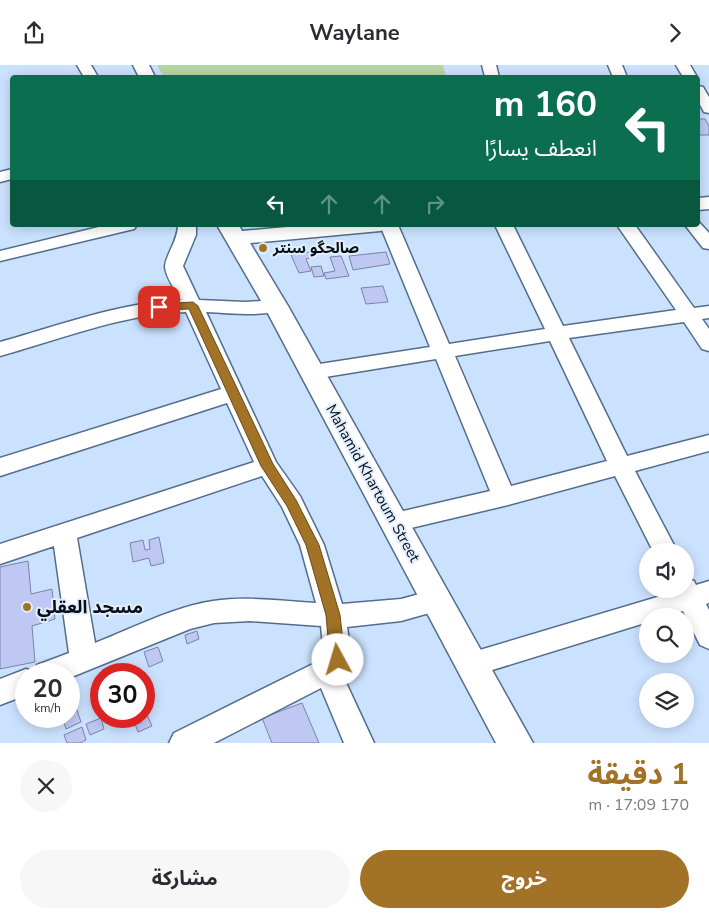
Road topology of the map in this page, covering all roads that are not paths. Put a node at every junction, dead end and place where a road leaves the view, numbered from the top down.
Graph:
1 (700, 93) edge
2 (709, 109) edge
3 (120, 227) edge
4 (187, 227) edge
5 (331, 227) edge
6 (390, 227) edge
7 (505, 227) edge
8 (627, 227) edge
9 (696, 227) edge
10 (232, 231) edge
11 (709, 245) edge
12 (0, 256) edge
13 (193, 306) junction
14 (276, 306) junction
15 (709, 312) edge
16 (688, 315) junction
17 (558, 333) junction
18 (709, 344) edge
19 (0, 349) edge
20 (441, 352) junction
21 (312, 372) junction
22 (233, 393) junction
23 (709, 443) edge
24 (268, 466) junction
25 (621, 466) junction
26 (0, 467) edge
27 (504, 497) junction
28 (394, 522) junction
29 (64, 533) junction
30 (661, 543) edge
31 (0, 554) edge
32 (694, 593) edge
33 (678, 598) edge
34 (438, 600) junction
35 (333, 615) junction
36 (709, 637) edge
37 (84, 659) junction
38 (74, 663) edge
39 (473, 664) junction
40 (327, 671) junction
41 (15, 686) edge
42 (0, 692) edge
43 (184, 743) edge
44 (359, 743) edge
45 (515, 743) edge

1 - 2 street
3 - 12 street
4 - 13 street
5 - 10 street
6 - 20 street
7 - 17 street
8 - 16 street
9 - 11 street
10 - 14 street, Mahamid Khartoum Street
13 - 14 street
13 - 19 street
13 - 22 street
14 - 21 street, Mahamid Khartoum Street
15 - 16 street
16 - 17 street
16 - 18 street
17 - 20 street
17 - 25 street
20 - 21 street
20 - 27 street
21 - 28 street, Mahamid Khartoum Street
22 - 24 street
22 - 26 street
23 - 25 street
24 - 29 street
24 - 35 street
25 - 27 street
25 - 30 street
27 - 28 street
28 - 34 street, Mahamid Khartoum Street
29 - 31 street
29 - 37 street
32 - 36 street
33 - 39 street
34 - 35 street
34 - 39 street, Mahamid Khartoum Street
35 - 37 street
35 - 40 street
37 - 38 street
39 - 45 street, Mahamid Khartoum Street
40 - 43 street
40 - 44 street
41 - 42 street

